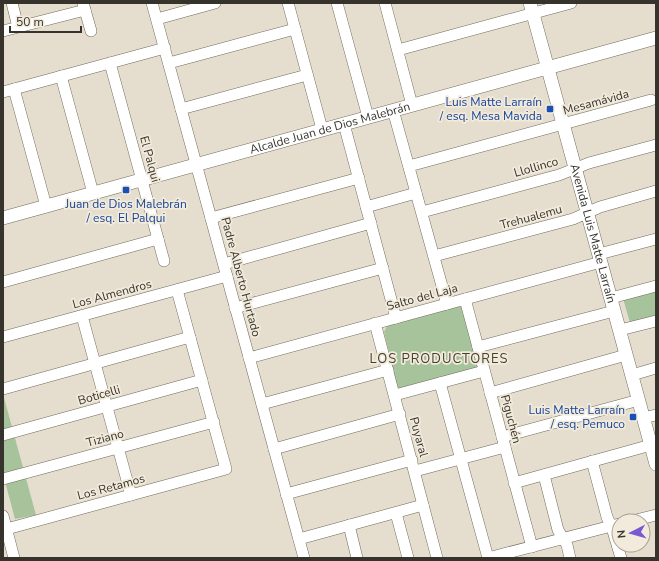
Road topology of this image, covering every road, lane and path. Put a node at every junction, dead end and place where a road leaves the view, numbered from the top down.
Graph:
1 (12, 3) edge
2 (152, 3) edge
3 (215, 3) edge
4 (288, 3) edge
5 (337, 3) edge
6 (571, 3) edge
7 (388, 4) edge
8 (84, 6) edge
9 (532, 8) edge
10 (157, 19) junction
11 (18, 27) junction
12 (295, 29) junction
13 (91, 30) dead end
14 (3, 31) edge
15 (656, 38) edge
16 (164, 48) junction
17 (398, 50) junction
18 (110, 63) junction
19 (169, 63) junction
20 (548, 68) junction
21 (307, 75) junction
22 (61, 76) junction
23 (14, 89) junction
24 (3, 92) edge
25 (650, 100) dead end
26 (412, 105) junction
27 (181, 109) junction
28 (393, 110) junction
29 (368, 117) junction
30 (344, 124) junction
31 (563, 124) junction
32 (322, 129) junction
33 (656, 144) edge
34 (197, 165) junction
35 (409, 166) junction
36 (575, 168) junction
37 (359, 178) junction
38 (142, 180) junction
39 (656, 191) edge
40 (93, 193) junction
41 (416, 193) junction
42 (46, 206) junction
43 (366, 207) junction
44 (422, 212) junction
45 (587, 213) junction
46 (3, 218) edge
47 (211, 218) junction
48 (371, 223) junction
49 (158, 239) junction
50 (656, 239) edge
51 (434, 256) junction
52 (600, 258) junction
53 (164, 261) dead end
54 (224, 264) junction
55 (383, 268) junction
56 (227, 276) junction
57 (3, 282) edge
58 (656, 286) edge
59 (178, 290) junction
60 (611, 298) junction
61 (464, 299) junction
62 (447, 304) junction
63 (236, 308) junction
64 (614, 311) junction
65 (82, 316) junction
66 (396, 318) junction
67 (656, 321) edge
68 (375, 323) junction
69 (620, 330) junction
70 (3, 337) edge
71 (190, 337) junction
72 (478, 347) junction
73 (626, 355) junction
74 (249, 358) junction
75 (95, 363) junction
76 (656, 368) edge
77 (388, 370) junction
78 (484, 371) junction
79 (632, 375) junction
80 (202, 380) junction
81 (440, 383) junction
82 (3, 389) edge
83 (490, 392) junction
84 (394, 395) junction
85 (639, 400) junction
86 (262, 404) junction
87 (107, 406) junction
88 (400, 414) junction
89 (650, 416) edge
90 (214, 422) junction
91 (3, 435) edge
92 (503, 442) junction
93 (651, 445) junction
94 (118, 448) junction
95 (274, 449) junction
96 (461, 459) junction
97 (592, 461) junction
98 (656, 463) edge
99 (413, 466) junction
100 (544, 475) junction
101 (3, 479) edge
102 (514, 483) junction
103 (286, 494) junction
104 (131, 495) junction
105 (423, 505) junction
106 (396, 513) junction
107 (611, 514) edge
108 (3, 516) edge
109 (349, 526) junction
110 (611, 526) edge
111 (5, 529) edge
112 (299, 539) junction
113 (563, 539) junction
114 (532, 547) junction
115 (521, 554) edge
116 (14, 558) edge
117 (304, 558) edge
118 (357, 558) edge
119 (408, 558) edge
120 (437, 558) edge
121 (488, 558) edge
122 (570, 558) edge

1 - 11 street
2 - 10 street, Padre Alberto Hurtado
3 - 10 street
4 - 12 street
5 - 29 street
6 - 9 street
7 - 17 street
8 - 11 street
8 - 13 street
9 - 17 street
9 - 20 street, Avenida Luis Matte Larraín
10 - 16 street, Padre Alberto Hurtado
11 - 14 street
12 - 19 street
12 - 21 street
15 - 20 street, Alcalde Juan de Dios Malebrán
16 - 18 street
16 - 19 street, Padre Alberto Hurtado
17 - 26 street
18 - 22 street
18 - 38 street, El Palqui
19 - 27 street, Padre Alberto Hurtado
20 - 26 street, Alcalde Juan de Dios Malebrán
20 - 31 street, Avenida Luis Matte Larraín
21 - 27 street
21 - 32 street
22 - 23 street
22 - 40 street
23 - 24 street
23 - 42 street
25 - 31 street, Mesamávida
26 - 28 street, Alcalde Juan de Dios Malebrán
27 - 34 street, Padre Alberto Hurtado
28 - 29 street, Alcalde Juan de Dios Malebrán
28 - 35 street
29 - 30 street, Alcalde Juan de Dios Malebrán
30 - 32 street, Alcalde Juan de Dios Malebrán
30 - 37 street
31 - 35 street, Mesamávida
31 - 36 street, Avenida Luis Matte Larraín
32 - 34 street, Alcalde Juan de Dios Malebrán
33 - 36 street, Llollinco
34 - 38 street, Alcalde Juan de Dios Malebrán
34 - 47 street, Padre Alberto Hurtado
35 - 41 street
36 - 44 street, Llollinco
36 - 45 street, Avenida Luis Matte Larraín
37 - 43 street
37 - 47 street
38 - 40 street, Alcalde Juan de Dios Malebrán
38 - 49 street, El Palqui
39 - 45 street, Trehualemu
40 - 42 street, Alcalde Juan de Dios Malebrán
41 - 43 street
41 - 44 street
42 - 46 street, Alcalde Juan de Dios Malebrán
43 - 48 street
44 - 51 street
45 - 51 street, Trehualemu
45 - 52 street, Avenida Luis Matte Larraín
47 - 54 street, Padre Alberto Hurtado
48 - 54 street
48 - 55 street
49 - 53 street, El Palqui
49 - 57 street
50 - 52 street, Salto del Laja
51 - 62 street
52 - 60 street, Avenida Luis Matte Larraín
52 - 61 street, Salto del Laja
54 - 56 street, Padre Alberto Hurtado
55 - 63 street
55 - 66 street
56 - 59 street, Los Almendros
56 - 63 street, Padre Alberto Hurtado
58 - 60 street
59 - 65 street, Los Almendros
59 - 71 street
60 - 64 street, Avenida Luis Matte Larraín
61 - 62 street, Salto del Laja
61 - 72 street, Piguchén
62 - 66 street, Salto del Laja
63 - 74 street, Padre Alberto Hurtado
64 - 69 street, Avenida Luis Matte Larraín
64 - 72 street
65 - 70 street, Los Almendros
65 - 75 street
66 - 68 street, Salto del Laja
67 - 69 street
68 - 74 street, Salto del Laja
68 - 77 street, Puyaral
69 - 73 street, Avenida Luis Matte Larraín
71 - 75 street
71 - 80 street
72 - 78 street, Piguchén
73 - 79 street, Avenida Luis Matte Larraín
73 - 83 street
74 - 86 street, Padre Alberto Hurtado
75 - 82 street
75 - 87 street
76 - 79 street
77 - 84 street, Puyaral
77 - 86 street
78 - 81 street
78 - 83 street, Piguchén
79 - 85 street, Avenida Luis Matte Larraín
80 - 87 street, Boticelli
80 - 90 street
81 - 84 street
81 - 96 street
83 - 92 street, Piguchén
84 - 88 street, Puyaral
85 - 89 street, Avenida Luis Matte Larraín
85 - 92 street
86 - 95 street, Padre Alberto Hurtado
87 - 91 street, Boticelli
87 - 94 street
88 - 95 street
88 - 99 street, Puyaral
89 - 93 street, Avenida Luis Matte Larraín
90 - 94 street, Tiziano
90 - 104 street, Los Retamos
92 - 96 street
92 - 102 street, Piguchén
93 - 97 street
93 - 98 street, Avenida Luis Matte Larraín
94 - 101 street, Tiziano
94 - 104 street
95 - 103 street, Padre Alberto Hurtado
96 - 99 street
96 - 121 street
97 - 100 street
97 - 107 street
99 - 103 street
99 - 105 street, Puyaral
100 - 102 street
100 - 113 street
102 - 114 street, Piguchén
103 - 112 street, Padre Alberto Hurtado
104 - 111 street, Los Retamos
105 - 106 street
105 - 120 street, Puyaral
106 - 109 street
106 - 119 street
108 - 111 street
109 - 112 street
109 - 118 street
110 - 113 street
111 - 116 street
112 - 117 street, Padre Alberto Hurtado
113 - 114 street
113 - 122 street
114 - 115 street
115 - 121 street

